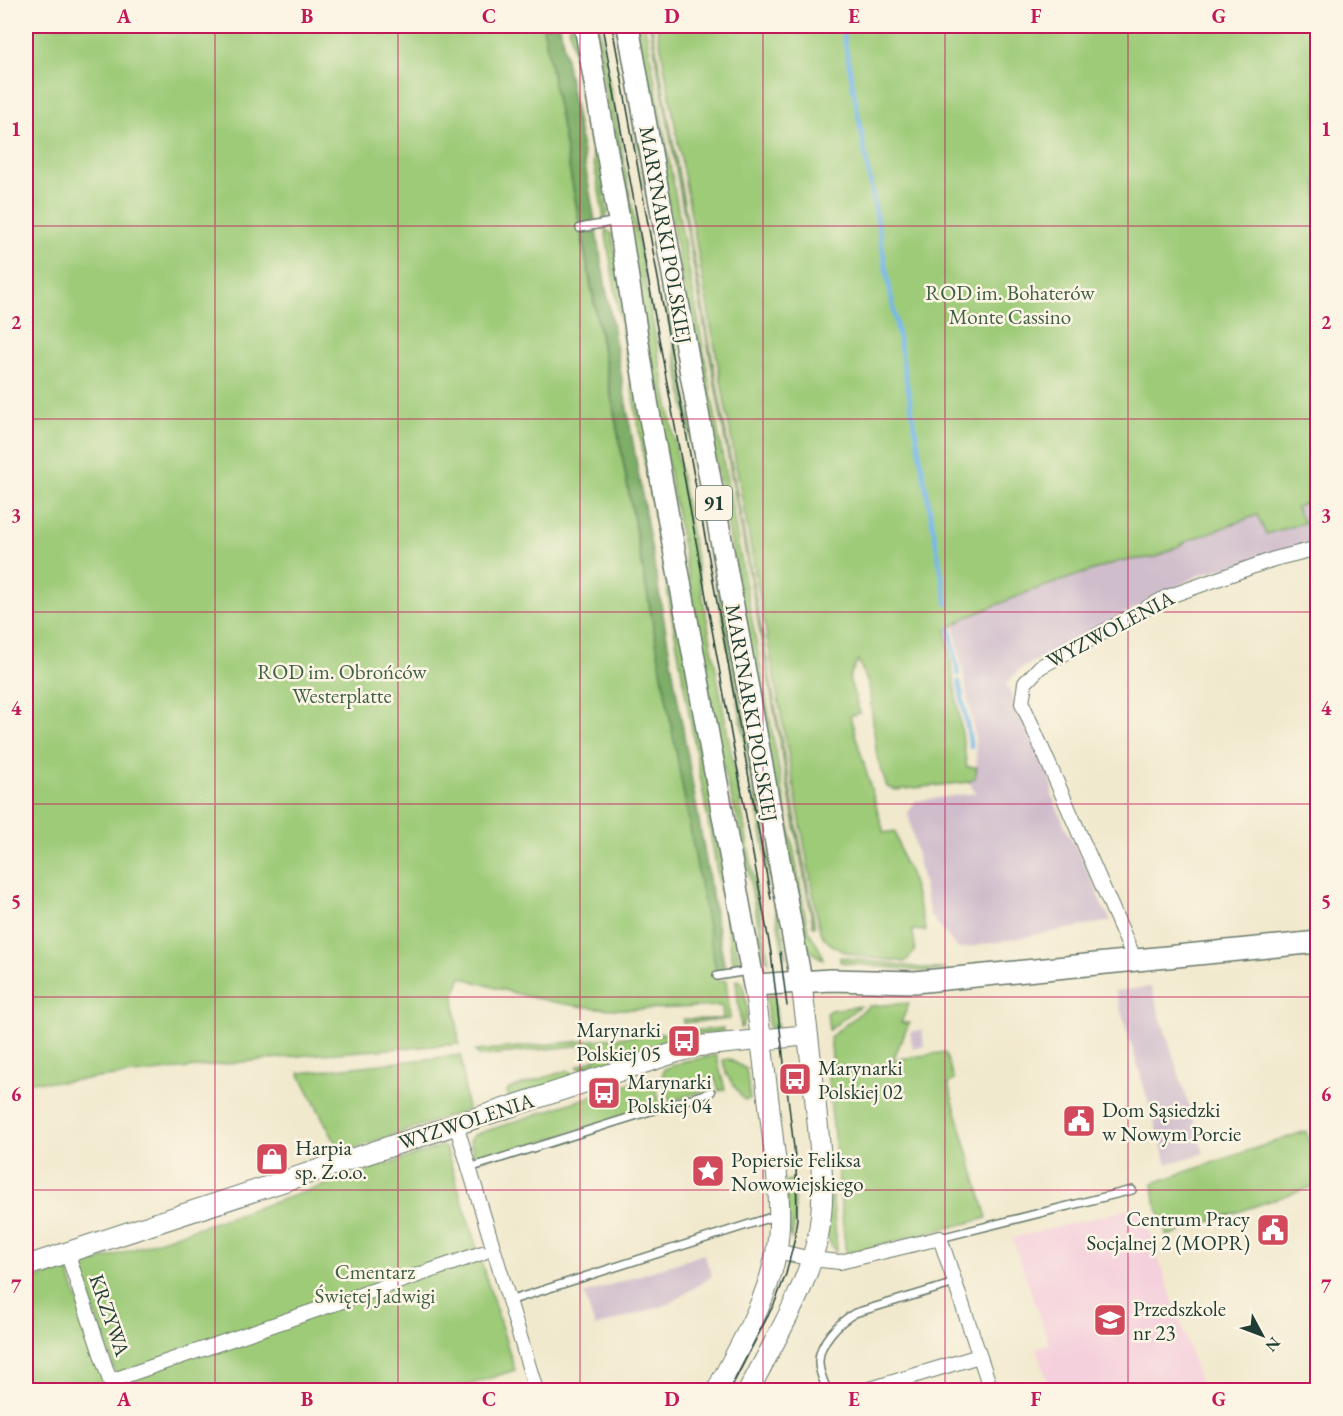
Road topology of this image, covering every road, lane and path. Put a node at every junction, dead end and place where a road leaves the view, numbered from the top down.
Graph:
1 (585, 26) edge
2 (628, 26) edge
3 (619, 220) junction
4 (580, 228) dead end
5 (1317, 548) edge
6 (1317, 942) edge
7 (1136, 960) junction
8 (717, 976) dead end
9 (752, 978) junction
10 (801, 981) junction
11 (808, 1035) junction
12 (761, 1039) junction
13 (711, 1092) dead end
14 (456, 1124) junction
15 (470, 1168) junction
16 (1132, 1190) dead end
17 (778, 1215) junction
18 (940, 1238) junction
19 (777, 1251) junction
20 (67, 1252) junction
21 (482, 1253) dead end
22 (811, 1259) junction
23 (26, 1266) edge
24 (955, 1283) junction
25 (509, 1301) junction
26 (979, 1356) junction
27 (112, 1386) edge
28 (536, 1390) edge
29 (717, 1390) edge
30 (749, 1390) edge
31 (827, 1390) edge
32 (867, 1390) edge
33 (991, 1390) edge

1 - 3 main road, MARYNARKI POLSKIEJ / 91
2 - 10 main road, MARYNARKI POLSKIEJ / 91
3 - 4 lane
3 - 9 main road, MARYNARKI POLSKIEJ / 91
5 - 7 street, WYZWOLENIA
6 - 7 main road
7 - 10 main road
8 - 9 lane
9 - 10 main road
9 - 12 street, MARYNARKI POLSKIEJ / 91
10 - 11 street, MARYNARKI POLSKIEJ / 91
11 - 12 street, WYZWOLENIA
11 - 22 street, MARYNARKI POLSKIEJ / 91
12 - 14 street, WYZWOLENIA
12 - 17 street, MARYNARKI POLSKIEJ / 91
13 - 15 lane
14 - 15 street
14 - 20 street, WYZWOLENIA
15 - 25 street
16 - 18 lane
17 - 19 street, MARYNARKI POLSKIEJ / 91
17 - 25 lane
18 - 22 street
18 - 24 street
19 - 22 street
19 - 29 street, MARYNARKI POLSKIEJ / 91
20 - 23 street, WYZWOLENIA
20 - 27 street, KRZYWA
21 - 27 street
22 - 30 street, MARYNARKI POLSKIEJ / 91
24 - 26 street
24 - 31 lane
25 - 28 street
26 - 32 street
26 - 33 street

